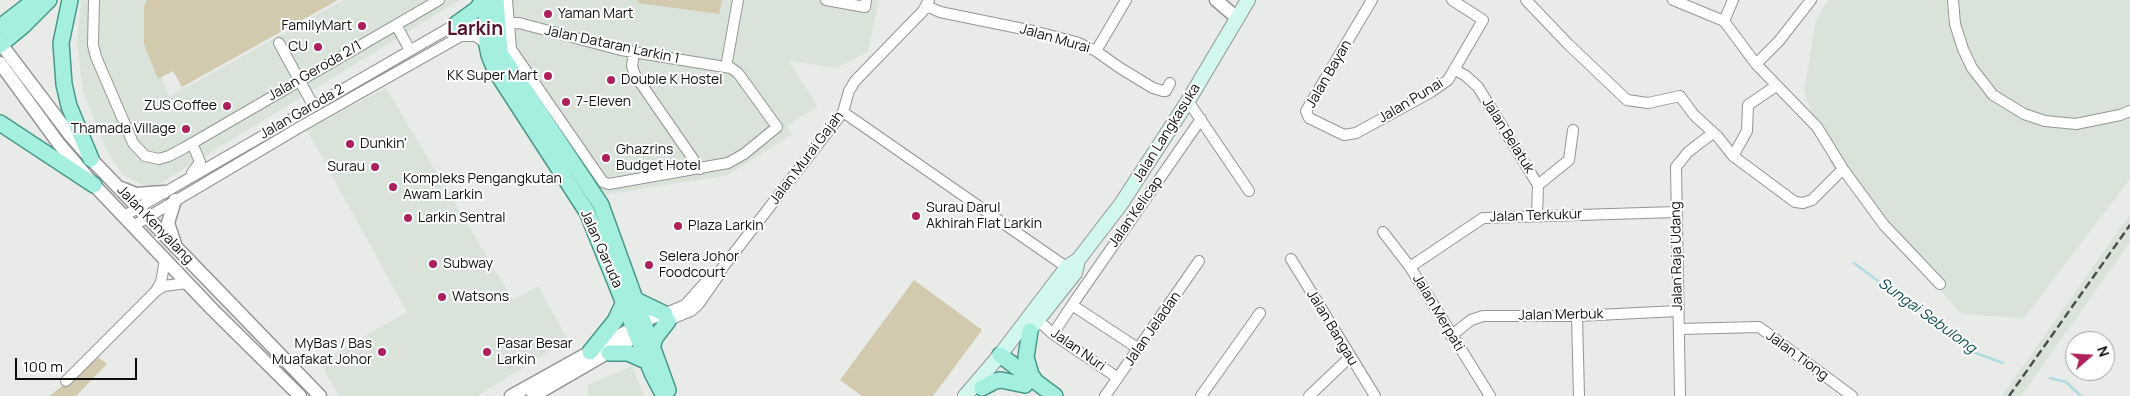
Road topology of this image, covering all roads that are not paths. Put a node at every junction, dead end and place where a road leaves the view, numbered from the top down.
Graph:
1 (35, 0) edge
2 (49, 0) edge
3 (70, 0) edge
4 (94, 0) edge
5 (439, 0) edge
6 (484, 0) edge
7 (496, 0) edge
8 (507, 0) edge
9 (738, 0) edge
10 (826, 0) edge
11 (1126, 0) edge
12 (1216, 0) edge
13 (1223, 0) edge
14 (1372, 0) edge
15 (1452, 0) edge
16 (1526, 0) edge
17 (1673, 0) edge
18 (1733, 0) edge
19 (1811, 0) edge
20 (1953, 0) edge
21 (928, 3) edge
22 (866, 4) edge
23 (1243, 9) edge
24 (18, 14) junction
25 (1724, 21) junction
26 (497, 22) junction
27 (456, 24) junction
28 (396, 25) junction
29 (0, 27) edge
30 (0, 41) edge
31 (278, 43) dead end
32 (486, 45) junction
33 (410, 50) junction
34 (1096, 51) junction
35 (634, 52) junction
36 (0, 63) edge
37 (1756, 64) junction
38 (726, 67) junction
39 (1454, 69) junction
40 (299, 80) junction
41 (1170, 83) dead end
42 (1776, 86) junction
43 (1188, 100) junction
44 (313, 105) junction
45 (2130, 111) edge
46 (843, 112) junction
47 (1201, 119) junction
48 (0, 123) edge
49 (1573, 130) dead end
50 (1340, 134) joint
51 (1713, 134) junction
52 (192, 143) junction
53 (1734, 156) junction
54 (91, 159) junction
55 (700, 169) junction
56 (1843, 169) junction
57 (188, 178) junction
58 (94, 185) junction
59 (597, 185) junction
60 (1538, 185) junction
61 (118, 187) junction
62 (1248, 191) dead end
63 (164, 192) junction
64 (175, 200) junction
65 (138, 208) junction
66 (1676, 212) junction
67 (124, 216) junction
68 (1537, 216) junction
69 (146, 218) junction
70 (133, 226) junction
71 (1383, 232) dead end
72 (177, 249) junction
73 (1291, 259) dead end
74 (165, 260) junction
75 (1199, 261) dead end
76 (1073, 267) junction
77 (1410, 267) junction
78 (188, 283) junction
79 (1940, 284) dead end
80 (156, 291) junction
81 (630, 301) junction
82 (1072, 305) junction
83 (1678, 311) junction
84 (1260, 313) dead end
85 (1577, 316) junction
86 (667, 317) junction
87 (1034, 326) junction
88 (641, 329) junction
89 (1679, 329) junction
90 (1053, 334) junction
91 (1451, 336) junction
92 (653, 345) junction
93 (1139, 349) junction
94 (590, 352) junction
95 (609, 353) junction
96 (1350, 357) junction
97 (1001, 360) junction
98 (648, 362) junction
99 (1118, 378) junction
100 (66, 381) dead end
101 (305, 381) junction
102 (1035, 388) edge
103 (979, 392) edge
104 (298, 394) edge
105 (320, 396) edge
106 (511, 396) edge
107 (533, 396) edge
108 (664, 396) edge
109 (670, 396) edge
110 (965, 396) edge
111 (1055, 396) edge
112 (1105, 396) edge
113 (1201, 396) edge
114 (1309, 396) edge
115 (1375, 396) edge
116 (1490, 396) edge
117 (1579, 396) edge
118 (1680, 396) edge
119 (1852, 396) edge

1 - 24 main road
2 - 30 main road
3 - 54 main road
4 - 52 street, Jalan Geroda 2/1
5 - 28 street, Jalan Geroda 2/1
6 - 26 main road, Jalan Garuda
6 - 27 main road
7 - 26 main road, Jalan Garuda
8 - 26 street
9 - 38 street
10 - 22 street
11 - 34 street
12 - 23 street
13 - 23 street
14 - 50 street, Jalan Bayan
15 - 39 street, Jalan Punai
16 - 51 street
17 - 25 street
18 - 25 street
19 - 37 street
20 - 45 street
21 - 34 street, Jalan Murai
21 - 46 street, Jalan Murai Gajah
23 - 43 main road, Jalan Langkasuka
24 - 29 main road
24 - 30 main road
25 - 37 street
26 - 27 street, Jalan Garoda 2
26 - 32 main road, Jalan Garuda
26 - 35 street, Jalan Dataran Larkin 1
26 - 59 main road, Jalan Garuda
27 - 33 street, Jalan Garoda 2
28 - 33 street
28 - 40 street, Jalan Geroda 2/1
30 - 54 street, Jalan Kenyalang
31 - 40 street
32 - 64 street, Jalan Garoda 2
32 - 81 main road, Jalan Garuda
33 - 44 street, Jalan Garoda 2
34 - 41 street, Jalan Murai
35 - 38 street, Jalan Dataran Larkin 1
35 - 55 street
36 - 58 street, Jalan Kenyalang
37 - 42 street
38 - 55 street
39 - 50 street, Jalan Punai
39 - 60 street, Jalan Belatuk
40 - 44 street
40 - 52 street, Jalan Geroda 2/1
42 - 53 street
42 - 56 street
43 - 47 street
43 - 76 main road, Jalan Langkasuka
44 - 57 street, Jalan Garoda 2
46 - 76 street
46 - 86 street, Jalan Murai Gajah
47 - 62 street
47 - 82 street, Jalan Kelicap
48 - 58 main road
49 - 60 street
51 - 53 street
51 - 66 street, Jalan Raja Udang
52 - 57 street
53 - 56 street
54 - 61 street, Jalan Kenyalang
55 - 59 street
56 - 79 street
57 - 63 street, Jalan Garoda 2
58 - 67 street, Jalan Kenyalang
59 - 81 main road, Jalan Garuda
60 - 68 street, Jalan Belatuk
61 - 63 street
61 - 65 street, Jalan Kenyalang
63 - 65 street, Jalan Garoda 2
64 - 69 street, Jalan Garoda 2
64 - 72 street
65 - 67 street, Jalan Garoda 2
65 - 69 street, Jalan Kenyalang
66 - 68 street, Jalan Terkukur
66 - 83 street, Jalan Raja Udang
67 - 70 street, Jalan Kenyalang
68 - 77 street, Jalan Terkukur
69 - 70 street, Jalan Garoda 2
69 - 72 street, Jalan Kenyalang
70 - 74 street, Jalan Kenyalang
71 - 77 street, Jalan Merpati
72 - 101 street, Jalan Kenyalang
73 - 96 street, Jalan Bangau
74 - 78 street, Jalan Kenyalang
74 - 80 street
75 - 93 street, Jalan Jeladan
76 - 87 main road, Jalan Langkasuka
76 - 97 main road, Jalan Langkasuka
77 - 91 street, Jalan Merpati
78 - 80 street
78 - 104 street, Jalan Kenyalang
80 - 100 street
81 - 86 main road
81 - 88 main road, Jalan Garuda
81 - 94 main road
82 - 90 street, Jalan Kelicap
82 - 93 street
83 - 85 street, Jalan Merbuk
83 - 89 street, Jalan Raja Udang
84 - 113 street
85 - 91 street, Jalan Merbuk
85 - 117 street
86 - 88 street, Jalan Murai Gajah
86 - 92 main road
87 - 90 street, Jalan Nuri
87 - 97 main road, Jalan Langkasuka
87 - 102 main road
88 - 92 main road, Jalan Garuda
88 - 94 street
88 - 95 street
88 - 98 main road, Jalan Garuda
89 - 118 street, Jalan Raja Udang
89 - 119 street, Jalan Tiong
90 - 99 street, Jalan Nuri
91 - 116 street, Jalan Merpati
92 - 109 main road, Jalan Garuda
93 - 99 street, Jalan Jeladan
94 - 106 street
95 - 98 main road
95 - 107 street
96 - 114 street
96 - 115 street, Jalan Bangau
97 - 102 main road
97 - 103 main road, Jalan Langkasuka
97 - 110 main road, Jalan Langkasuka
98 - 108 main road, Jalan Garuda
99 - 112 street, Jalan Jeladan
101 - 104 street
101 - 105 street, Jalan Kenyalang
102 - 103 main road
102 - 111 main road

